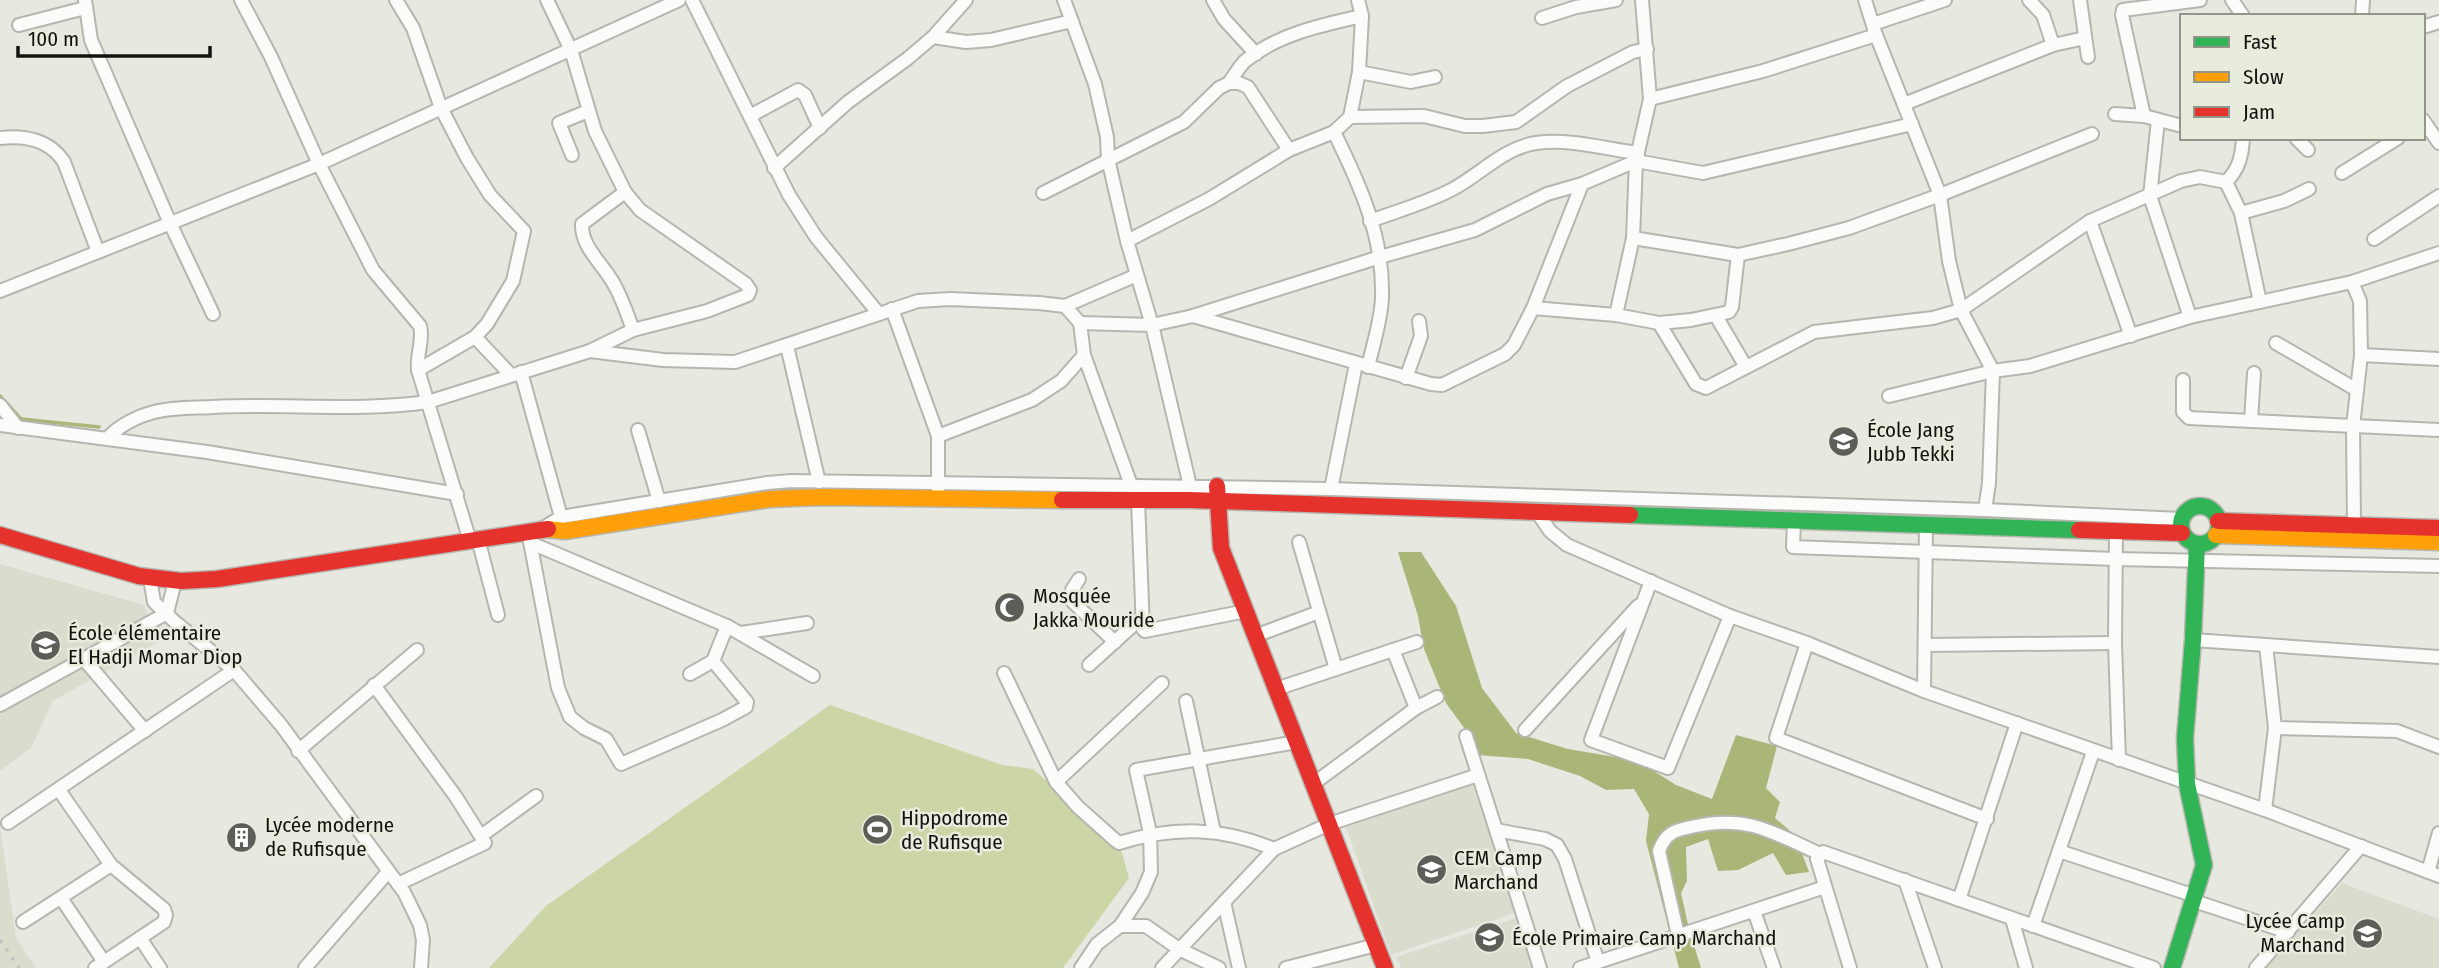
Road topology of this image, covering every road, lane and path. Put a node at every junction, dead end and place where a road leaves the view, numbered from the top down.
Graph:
1 (241, 0) edge
2 (396, 0) edge
3 (547, 0) edge
4 (679, 0) edge
5 (692, 0) edge
6 (966, 0) edge
7 (1064, 0) edge
8 (1213, 0) edge
9 (1358, 0) edge
10 (1616, 0) edge
11 (1642, 0) edge
12 (1865, 0) edge
13 (2029, 0) edge
14 (2080, 0) edge
15 (1937, 1) edge
16 (2196, 1) edge
17 (85, 4) edge
18 (1362, 16) junction
19 (1542, 19) dead end
20 (1072, 21) junction
21 (19, 25) dead end
22 (1875, 29) junction
23 (933, 37) junction
24 (2085, 38) junction
25 (2053, 45) junction
26 (1647, 49) junction
27 (571, 50) junction
28 (1256, 54) junction
29 (2088, 57) dead end
30 (1359, 72) junction
31 (1435, 77) dead end
32 (1229, 83) junction
33 (1650, 99) junction
34 (1904, 104) junction
35 (441, 108) junction
36 (588, 111) junction
37 (2115, 114) dead end
38 (750, 116) junction
39 (2144, 116) junction
40 (1350, 117) junction
41 (2158, 120) junction
42 (2425, 123) edge
43 (1912, 124) junction
44 (2180, 126) edge
45 (820, 128) junction
46 (1334, 132) junction
47 (2092, 134) dead end
48 (0, 138) edge
49 (2243, 140) edge
50 (2298, 140) edge
51 (2395, 140) edge
52 (2439, 143) edge
53 (1289, 150) junction
54 (2308, 150) dead end
55 (572, 155) dead end
56 (1637, 157) junction
57 (1108, 159) junction
58 (319, 164) junction
59 (774, 168) junction
60 (2342, 173) dead end
61 (2226, 182) junction
62 (1582, 184) junction
63 (2309, 189) dead end
64 (625, 192) junction
65 (1043, 193) dead end
66 (1940, 195) junction
67 (2150, 196) junction
68 (2439, 196) edge
69 (2241, 213) junction
70 (1370, 221) junction
71 (2090, 222) junction
72 (170, 223) junction
73 (1633, 238) junction
74 (2374, 239) dead end
75 (1127, 241) junction
76 (99, 252) junction
77 (2439, 253) edge
78 (1738, 255) junction
79 (1380, 257) junction
80 (1137, 275) junction
81 (2352, 282) junction
82 (0, 291) edge
83 (2260, 302) junction
84 (1065, 306) junction
85 (1533, 308) junction
86 (892, 309) junction
87 (1961, 310) junction
88 (213, 314) dead end
89 (879, 314) junction
90 (1616, 315) junction
91 (1192, 316) junction
92 (1716, 316) junction
93 (2190, 317) junction
94 (1419, 321) dead end
95 (1080, 323) junction
96 (1659, 323) junction
97 (1152, 325) junction
98 (633, 330) junction
99 (2131, 336) junction
100 (475, 337) junction
101 (2276, 343) dead end
102 (787, 346) junction
103 (590, 351) junction
104 (1084, 355) junction
105 (2361, 355) junction
106 (2439, 359) edge
107 (1362, 365) junction
108 (1746, 367) junction
109 (418, 370) junction
110 (1993, 371) junction
111 (2254, 373) dead end
112 (516, 374) junction
113 (1406, 377) junction
114 (2183, 380) dead end
115 (2357, 390) junction
116 (1889, 396) dead end
117 (428, 402) junction
118 (0, 405) edge
119 (2251, 421) junction
120 (0, 425) edge
121 (2353, 426) junction
122 (18, 428) junction
123 (638, 430) dead end
124 (2439, 430) edge
125 (938, 436) junction
126 (108, 438) junction
127 (820, 482) junction
128 (1190, 486) junction
129 (1331, 489) junction
130 (938, 492) junction
131 (1134, 492) junction
132 (457, 494) junction
133 (1218, 494) junction
134 (659, 501) junction
135 (1985, 510) junction
136 (1537, 512) junction
137 (561, 517) junction
138 (1794, 522) junction
139 (2354, 524) junction
140 (1926, 526) junction
141 (2182, 526) junction
142 (2439, 527) edge
143 (2217, 528) junction
144 (2116, 531) junction
145 (534, 534) junction
146 (0, 535) edge
147 (474, 540) junction
148 (1299, 542) dead end
149 (2439, 542) edge
150 (2196, 552) junction
151 (1926, 554) junction
152 (2116, 559) junction
153 (2439, 566) edge
154 (150, 579) junction
155 (1079, 579) dead end
156 (175, 581) junction
157 (1651, 581) junction
158 (1645, 599) junction
159 (1246, 611) junction
160 (1319, 611) junction
161 (167, 613) junction
162 (498, 615) dead end
163 (1730, 616) junction
164 (1142, 617) junction
165 (807, 623) dead end
166 (727, 626) junction
167 (741, 633) junction
168 (1255, 636) junction
169 (2193, 640) junction
170 (1115, 642) junction
171 (1417, 642) dead end
172 (1807, 643) junction
173 (2115, 643) junction
174 (1926, 645) junction
175 (2266, 645) junction
176 (417, 650) dead end
177 (1393, 650) junction
178 (2439, 657) edge
179 (83, 658) junction
180 (713, 661) junction
181 (1089, 665) dead end
182 (1336, 669) junction
183 (234, 670) junction
184 (1004, 673) dead end
185 (690, 674) dead end
186 (813, 676) dead end
187 (1162, 683) dead end
188 (374, 685) junction
189 (1276, 689) junction
190 (1924, 691) junction
191 (1437, 697) dead end
192 (1186, 701) dead end
193 (0, 705) edge
194 (1416, 708) junction
195 (2017, 723) junction
196 (2275, 728) junction
197 (1525, 730) dead end
198 (145, 731) junction
199 (1466, 736) dead end
200 (1297, 742) junction
201 (2439, 747) edge
202 (299, 751) junction
203 (2093, 752) junction
204 (2119, 760) junction
205 (1198, 761) junction
206 (1478, 775) junction
207 (1056, 782) junction
208 (1313, 784) junction
209 (2187, 784) junction
210 (59, 790) junction
211 (537, 796) dead end
212 (2265, 810) junction
213 (1987, 819) junction
214 (8, 823) dead end
215 (1329, 824) junction
216 (1496, 830) junction
217 (1214, 832) junction
218 (1150, 833) junction
219 (2439, 833) edge
220 (481, 836) junction
221 (2361, 846) junction
222 (1274, 849) junction
223 (2059, 851) junction
224 (1820, 854) junction
225 (111, 865) junction
226 (388, 872) junction
227 (2434, 874) edge
228 (1905, 880) junction
229 (398, 884) junction
230 (1825, 887) junction
231 (61, 898) junction
232 (2194, 899) junction
233 (1959, 900) junction
234 (1224, 902) junction
235 (1754, 911) junction
236 (2012, 919) junction
237 (23, 922) dead end
238 (1120, 926) junction
239 (2033, 926) junction
240 (2288, 932) junction
241 (1678, 935) junction
242 (140, 937) junction
243 (1376, 945) junction
244 (1179, 949) junction
245 (1598, 962) junction
246 (1320, 964) edge
247 (100, 965) edge
248 (160, 968) edge
249 (305, 968) edge
250 (421, 968) edge
251 (1081, 968) edge
252 (1162, 968) edge
253 (1219, 968) edge
254 (1239, 968) edge
255 (1286, 968) edge
256 (1385, 968) edge
257 (1540, 968) edge
258 (1580, 968) edge
259 (1774, 968) edge
260 (1850, 968) edge
261 (1935, 968) edge
262 (2026, 968) edge
263 (2154, 968) edge
264 (2172, 968) edge
265 (2256, 968) edge

1 - 58 street
2 - 35 street
3 - 27 street
4 - 27 street
5 - 38 street
6 - 23 street
7 - 20 street
8 - 28 street
9 - 18 street
10 - 19 street
11 - 26 street
12 - 22 street
13 - 25 street
14 - 24 street
15 - 22 street
16 - 39 street
17 - 21 street
17 - 72 street
18 - 28 street
18 - 30 street
20 - 23 street
20 - 57 street
22 - 33 street
22 - 34 street
23 - 45 street
24 - 25 street
24 - 29 street
25 - 34 street
26 - 33 street
26 - 40 street
27 - 35 street
27 - 36 street
28 - 32 street
30 - 31 street
30 - 40 street
32 - 53 street
32 - 57 street
33 - 56 street
34 - 43 street
35 - 58 street
35 - 100 street
36 - 55 street
36 - 64 street
37 - 39 street
38 - 45 street
38 - 59 street
39 - 41 street
40 - 46 street
41 - 44 street
41 - 67 street
42 - 52 street
43 - 56 street
43 - 66 street
45 - 59 street
46 - 53 street
46 - 70 street
47 - 66 street
48 - 76 street
49 - 61 street
50 - 54 street
51 - 60 street
53 - 75 street
56 - 62 street
56 - 70 street
56 - 73 street
57 - 65 street
57 - 75 street
58 - 72 street
58 - 109 street
59 - 89 street
61 - 67 street
61 - 69 street
62 - 79 street
62 - 85 street
63 - 69 street
64 - 98 street
64 - 98 street
66 - 78 street
66 - 87 street
67 - 71 street
67 - 93 street
68 - 74 street
69 - 83 street
70 - 79 street
71 - 87 street
71 - 99 street
72 - 76 street
72 - 88 street
73 - 78 street
73 - 90 street
75 - 80 street
76 - 82 street
77 - 81 street
78 - 92 street
79 - 91 street
79 - 107 street
80 - 84 street
80 - 97 street
81 - 83 street
81 - 105 street
83 - 93 street
84 - 86 street
84 - 95 street
85 - 90 street
85 - 113 street
86 - 89 street
86 - 125 street
87 - 108 street
87 - 110 street
89 - 102 street
90 - 96 street
91 - 97 street
91 - 107 street
92 - 96 street
92 - 108 street
93 - 99 street
94 - 113 street
95 - 97 street
95 - 104 street
96 - 108 street
97 - 128 street
98 - 103 street
99 - 110 street
100 - 109 street
100 - 112 street
101 - 115 street
102 - 103 street
102 - 127 street
103 - 112 street
104 - 125 street
104 - 131 street
105 - 106 street
105 - 115 street
107 - 113 street
107 - 129 street
109 - 117 street
110 - 116 street
110 - 135 street
111 - 119 street
112 - 117 street
112 - 137 street
114 - 119 street
115 - 121 street
117 - 126 street
117 - 132 street
118 - 122 street
119 - 121 street
120 - 122 street
121 - 124 street
121 - 139 street
122 - 126 street
123 - 134 street
125 - 130 street
126 - 132 street
127 - 130 street
127 - 134 street
128 - 131 street
128 - 133 street
129 - 133 street
129 - 135 street
130 - 131 street
130 - 145 street
131 - 133 street
131 - 164 street
132 - 147 street
133 - 136 street
133 - 159 street
134 - 137 street
135 - 141 street
136 - 138 street
136 - 157 street
137 - 145 street
138 - 140 street
138 - 151 street
139 - 142 street
139 - 143 street
140 - 144 street
140 - 151 street
141 - 143 street
141 - 144 street
141 - 150 street
143 - 149 street
143 - 150 street
144 - 152 street
145 - 147 street
145 - 166 street
145 - 180 street
146 - 154 street
147 - 156 street
147 - 162 street
148 - 160 street
150 - 152 street
150 - 153 street
150 - 169 street
151 - 152 street
151 - 174 street
152 - 173 street
154 - 156 street
154 - 161 street
155 - 170 street
156 - 161 street
157 - 158 street
157 - 163 street
158 - 163 street
158 - 197 street
159 - 164 street
159 - 168 street
160 - 168 street
160 - 182 street
161 - 179 street
161 - 183 street
163 - 172 street
164 - 170 street
165 - 167 street
166 - 167 street
166 - 180 street
167 - 186 street
168 - 189 street
169 - 175 street
169 - 209 street
170 - 181 street
171 - 177 street
172 - 190 street
172 - 213 street
173 - 174 street
173 - 204 street
174 - 190 street
175 - 178 street
175 - 196 street
176 - 188 street
177 - 182 street
177 - 194 street
179 - 193 street
179 - 198 street
180 - 185 street
182 - 189 street
183 - 198 street
183 - 202 street
184 - 207 street
187 - 207 street
188 - 202 street
188 - 220 street
189 - 200 street
190 - 195 street
191 - 194 street
192 - 205 street
194 - 208 street
195 - 203 street
195 - 213 street
196 - 201 street
196 - 212 street
198 - 210 street
199 - 206 street
200 - 205 street
200 - 208 street
202 - 226 street
203 - 204 street
203 - 223 street
204 - 209 street
205 - 217 street
205 - 218 street
206 - 215 street
206 - 216 street
207 - 218 street
208 - 215 street
209 - 212 street
209 - 232 street
210 - 214 street
210 - 225 street
211 - 220 street
212 - 221 street
213 - 233 street
215 - 222 street
215 - 243 street
216 - 245 street
216 - 257 street
217 - 218 street
217 - 222 street
218 - 238 street
219 - 227 street
220 - 229 street
221 - 227 street
221 - 240 street
222 - 234 street
223 - 232 street
223 - 239 street
224 - 228 street
224 - 230 street
224 - 241 street
225 - 231 street
225 - 242 street
226 - 229 street
226 - 249 street
228 - 233 street
228 - 261 street
229 - 250 street
230 - 235 street
230 - 260 street
231 - 237 street
231 - 247 street
232 - 240 street
232 - 264 street
233 - 236 street
234 - 244 street
234 - 254 street
235 - 241 street
235 - 259 street
236 - 239 street
236 - 262 street
238 - 244 street
238 - 251 street
239 - 263 street
240 - 265 street
241 - 245 street
242 - 247 street
242 - 248 street
243 - 246 street
243 - 256 street
244 - 252 street
244 - 253 street
245 - 258 street
246 - 255 street

